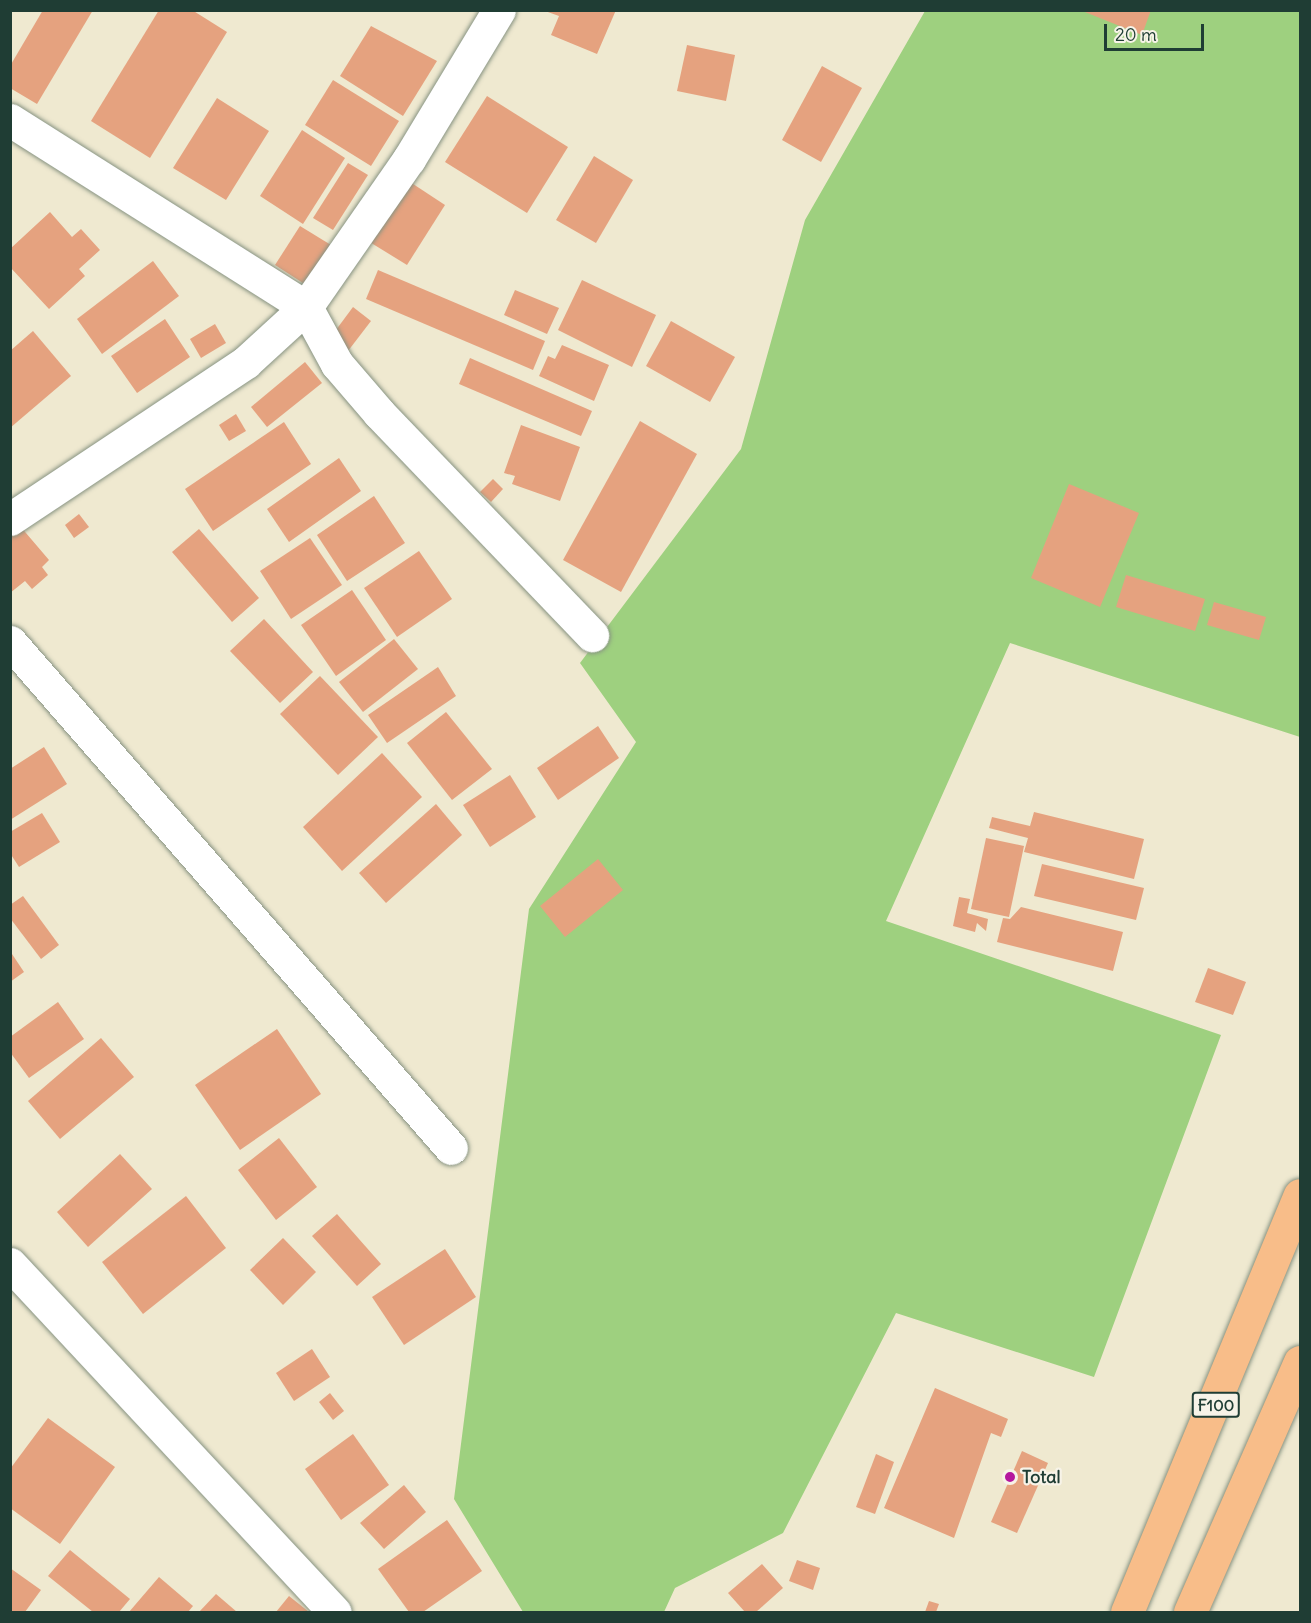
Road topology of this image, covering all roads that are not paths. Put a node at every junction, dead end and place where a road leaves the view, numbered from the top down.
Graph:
1 (499, 10) edge
2 (10, 120) edge
3 (306, 307) junction
4 (10, 519) edge
5 (592, 635) dead end
6 (10, 642) edge
7 (452, 1148) dead end
8 (1300, 1195) edge
9 (10, 1264) edge
10 (1300, 1362) edge
11 (335, 1612) edge
12 (1127, 1612) edge
13 (1190, 1612) edge

1 - 3 street
2 - 3 street
3 - 4 street
3 - 5 street
6 - 7 street
8 - 12 highway, F100
9 - 11 street
10 - 13 highway

